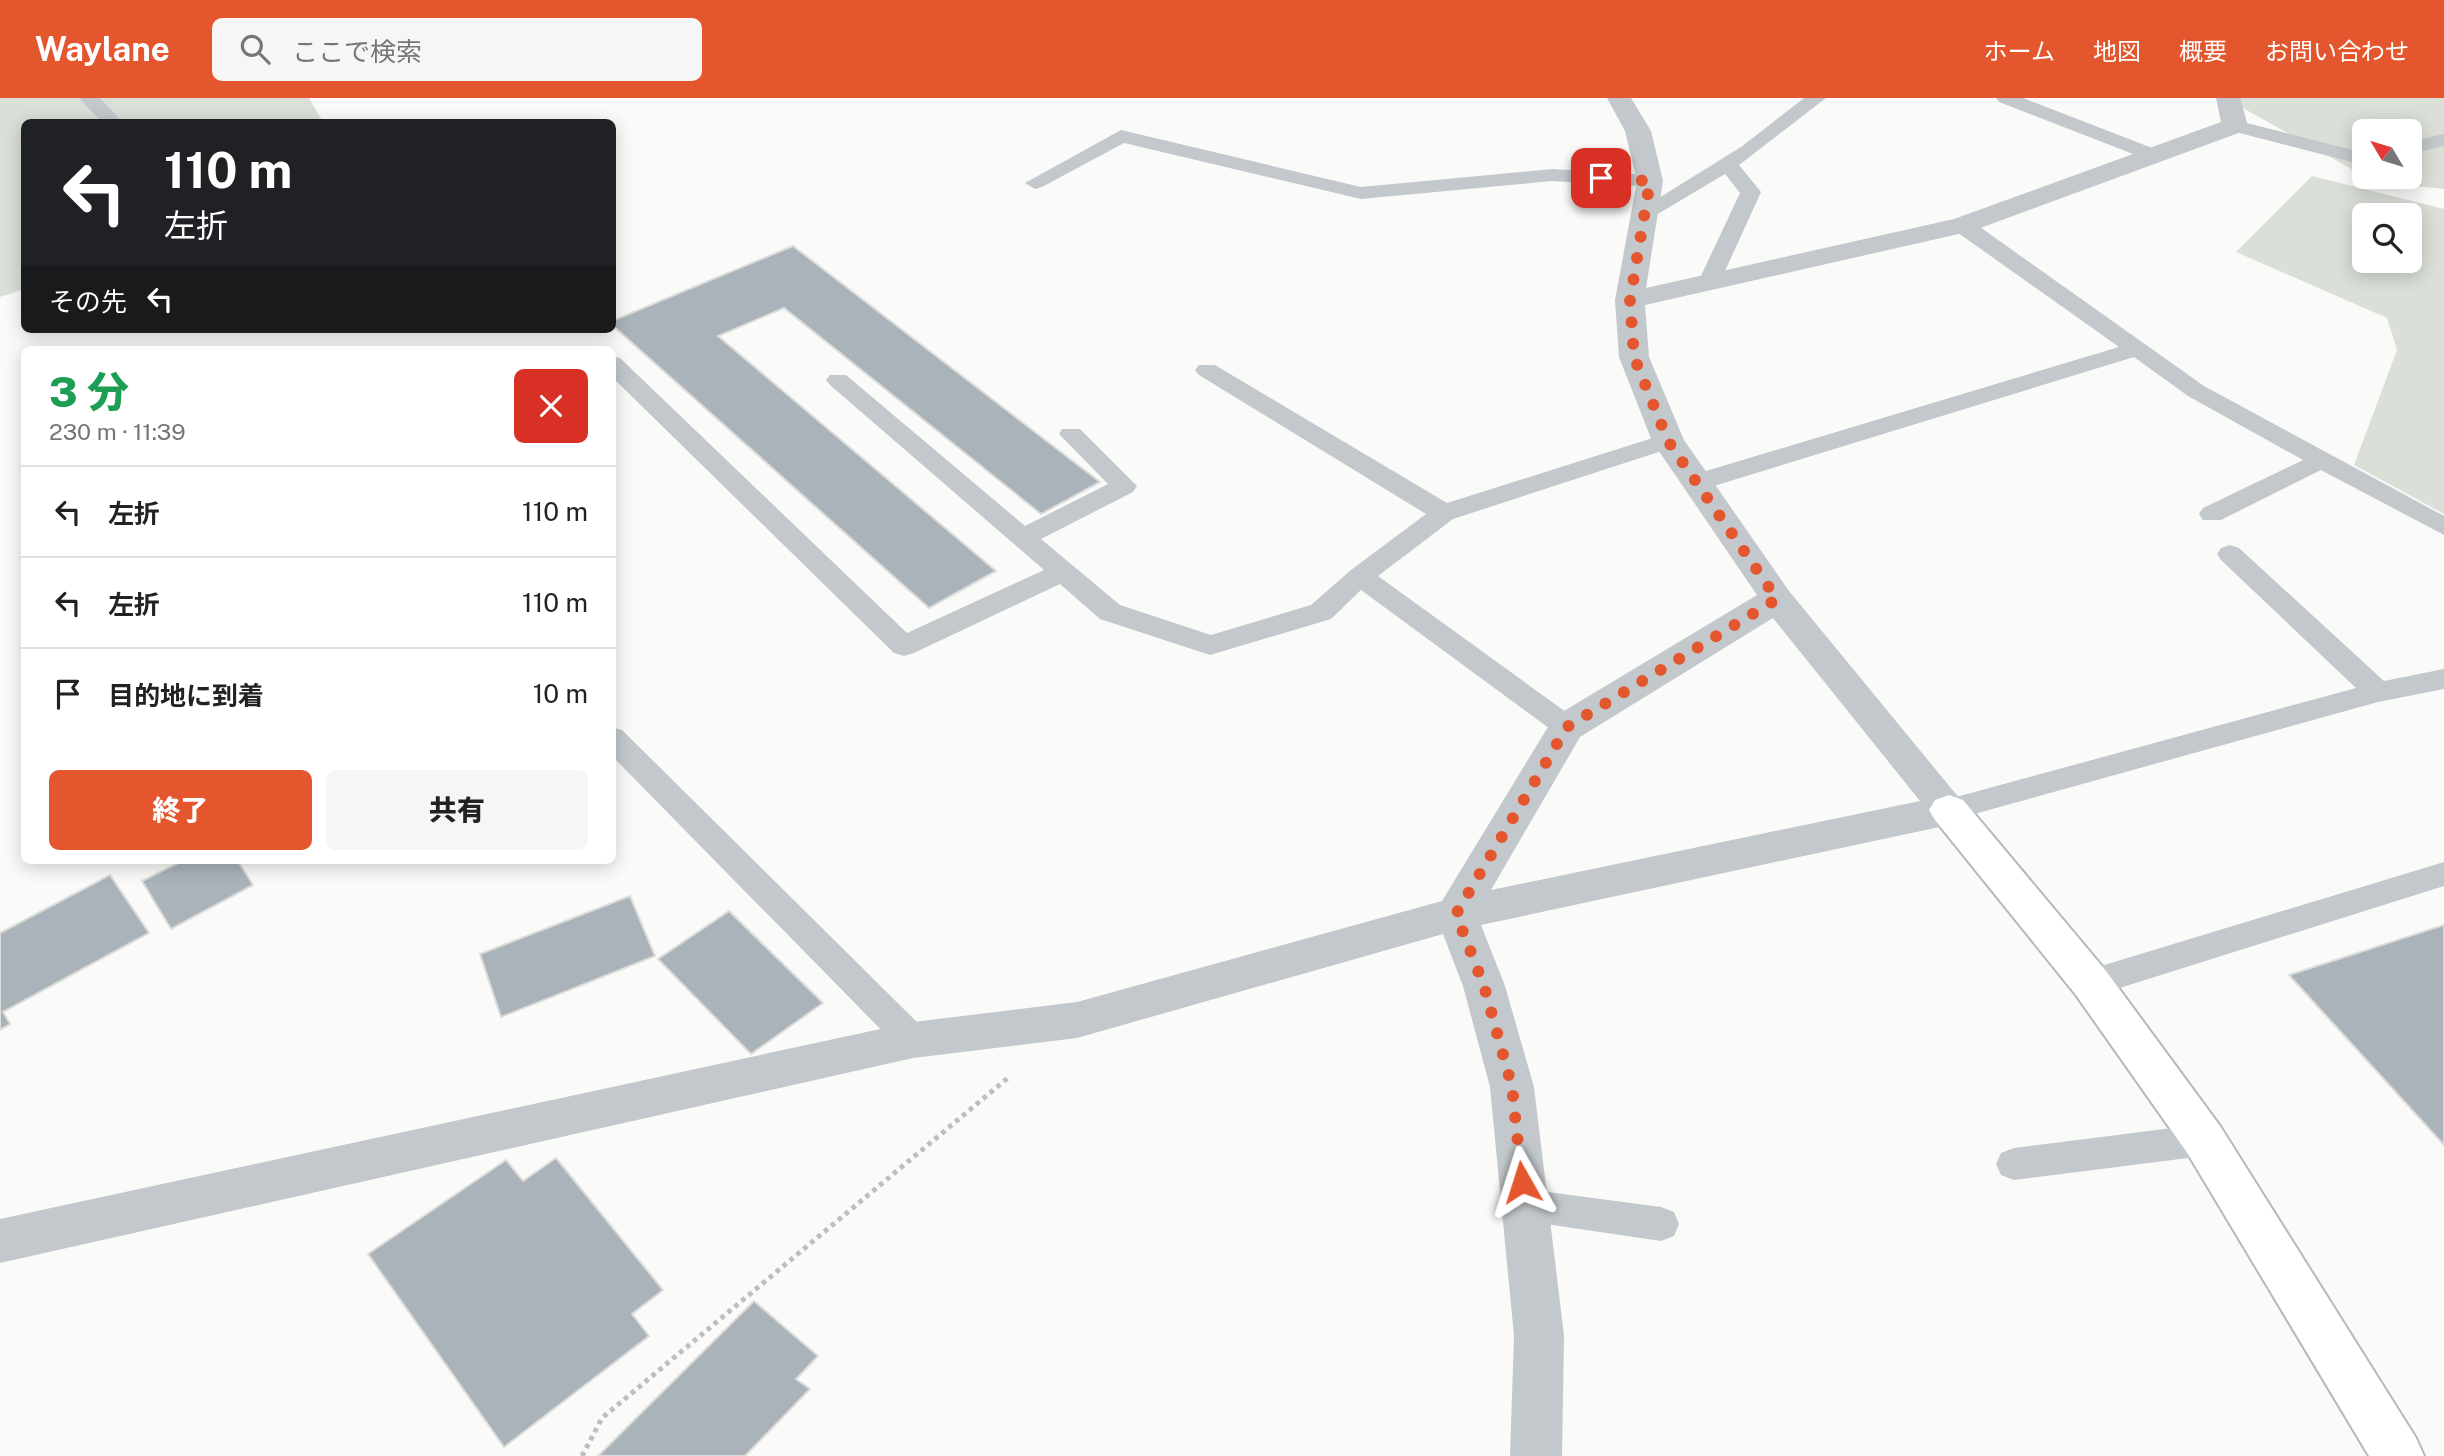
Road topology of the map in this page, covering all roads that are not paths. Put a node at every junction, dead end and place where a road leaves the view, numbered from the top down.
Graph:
1 (89, 98) edge
2 (1619, 98) edge
3 (1816, 98) edge
4 (2006, 98) edge
5 (2228, 98) edge
6 (109, 119) edge
7 (2235, 125) junction
8 (2444, 140) edge
9 (2422, 145) edge
10 (2153, 155) junction
11 (2352, 156) edge
12 (1727, 164) junction
13 (1650, 181) junction
14 (1035, 183) dead end
15 (1644, 214) junction
16 (1962, 225) junction
17 (1709, 282) junction
18 (1630, 300) junction
19 (2137, 349) junction
20 (616, 367) edge
21 (1207, 370) dead end
22 (838, 380) dead end
23 (1071, 435) dead end
24 (1668, 441) junction
25 (2322, 460) junction
26 (1695, 482) junction
27 (1444, 513) junction
28 (2212, 514) dead end
29 (2444, 527) edge
30 (1023, 538) junction
31 (2230, 554) dead end
32 (1060, 573) junction
33 (1360, 576) junction
34 (1777, 599) junction
35 (2444, 679) edge
36 (2378, 692) junction
37 (1567, 727) junction
38 (616, 741) edge
39 (1949, 810) junction
40 (2444, 874) edge
41 (1456, 914) junction
42 (2091, 983) junction
43 (914, 1040) junction
44 (2204, 1140) junction
45 (2014, 1164) dead end
46 (1525, 1205) junction
47 (1661, 1224) dead end
48 (0, 1241) edge
49 (1536, 1456) edge
50 (2398, 1456) edge

1 - 6 lane
2 - 13 street
3 - 12 lane
4 - 10 lane
5 - 7 street
7 - 10 street
7 - 11 lane
8 - 9 lane
10 - 16 street
12 - 15 lane
12 - 17 lane
13 - 14 lane
13 - 15 street
15 - 18 street
16 - 17 street
16 - 19 lane
17 - 18 street
18 - 24 street
19 - 25 lane
19 - 26 lane
20 - 32 lane
21 - 27 lane
22 - 30 lane
23 - 30 lane
24 - 26 street
24 - 27 lane
25 - 28 lane
25 - 29 lane
26 - 34 street
27 - 33 lane
30 - 32 lane
31 - 36 lane
32 - 33 lane
33 - 37 lane
34 - 37 street
34 - 39 street
35 - 36 lane
36 - 39 lane
37 - 41 street
38 - 43 lane
39 - 41 street
39 - 42 street
40 - 42 lane
41 - 43 street
41 - 46 street
42 - 44 street
43 - 48 street
44 - 45 lane
44 - 50 street
46 - 47 lane
46 - 49 street

